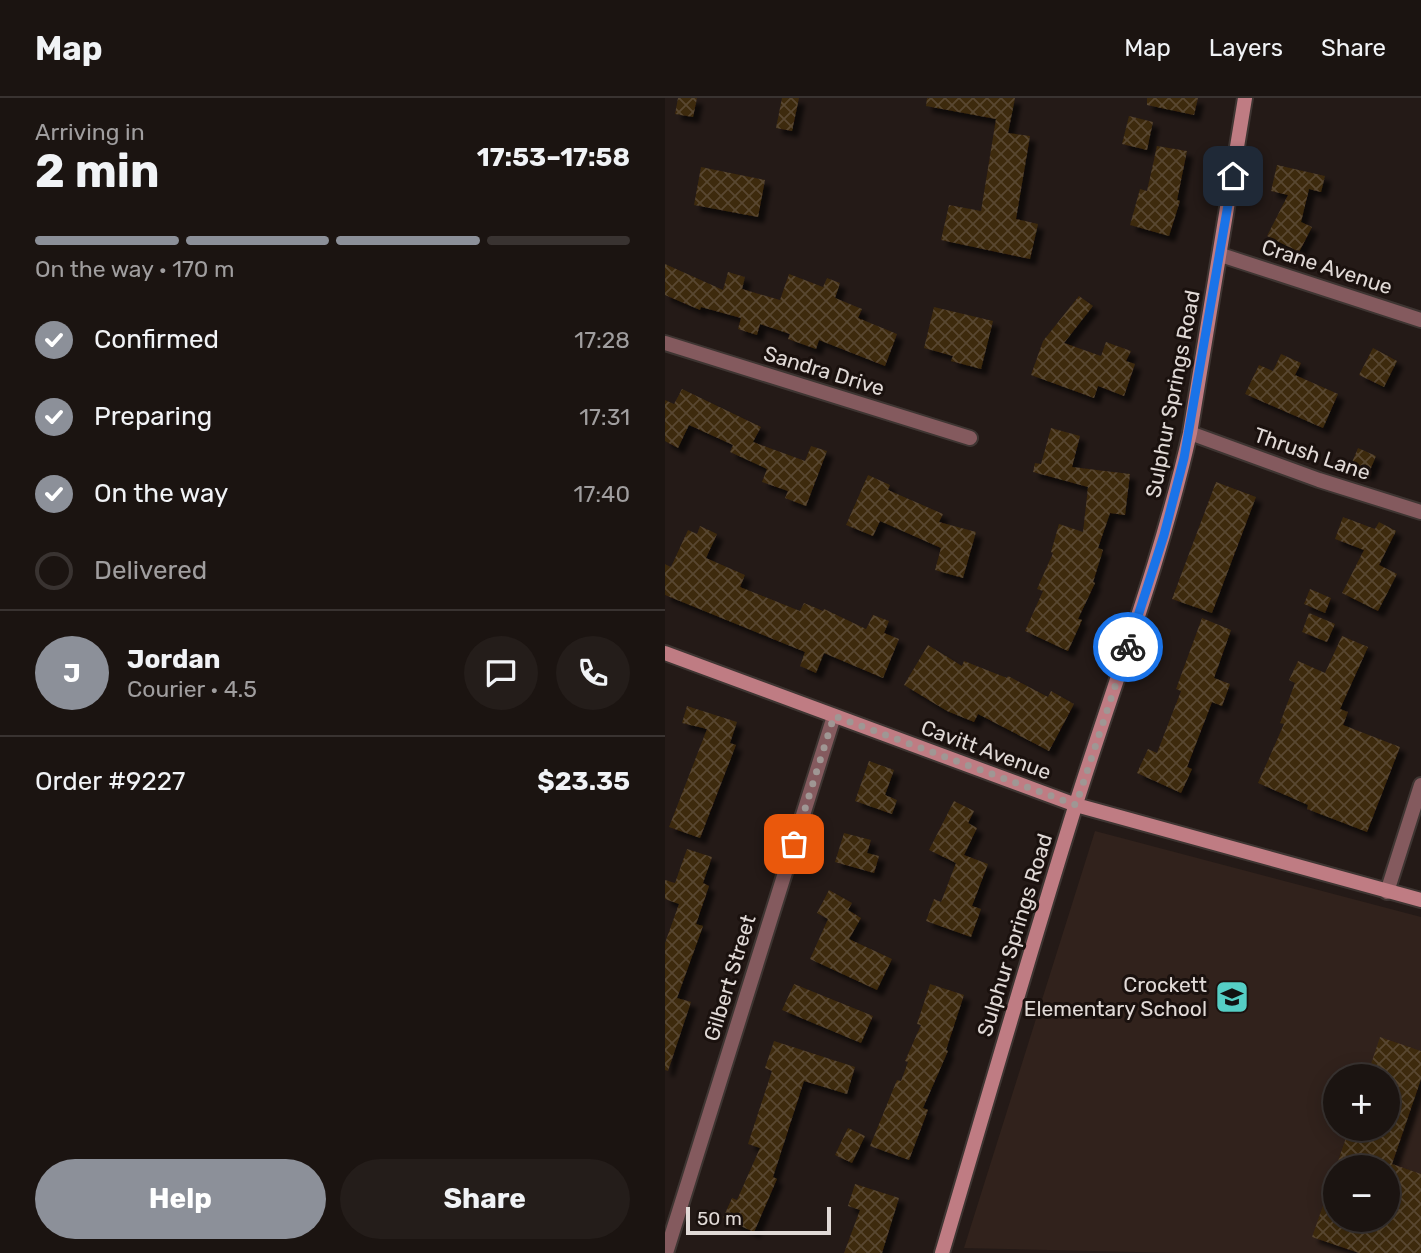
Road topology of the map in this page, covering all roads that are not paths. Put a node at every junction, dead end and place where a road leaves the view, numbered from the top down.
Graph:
1 (1245, 98) edge
2 (1221, 255) junction
3 (1421, 320) edge
4 (665, 343) edge
5 (1190, 433) junction
6 (970, 438) dead end
7 (1421, 512) edge
8 (665, 653) edge
9 (834, 716) junction
10 (1421, 785) edge
11 (1076, 805) junction
12 (1387, 892) junction
13 (1421, 900) edge
14 (666, 1253) edge
15 (941, 1253) edge

1 - 2 street, Sulphur Springs Road
2 - 3 street, Crane Avenue
2 - 5 street, Sulphur Springs Road
4 - 6 street, Sandra Drive
5 - 7 street, Thrush Lane
5 - 11 street, Sulphur Springs Road
8 - 9 street, Cavitt Avenue
9 - 11 street, Cavitt Avenue
9 - 14 street, Gilbert Street
10 - 12 street
11 - 12 street, Cavitt Avenue
11 - 15 street, Sulphur Springs Road
12 - 13 street, Cavitt Avenue

